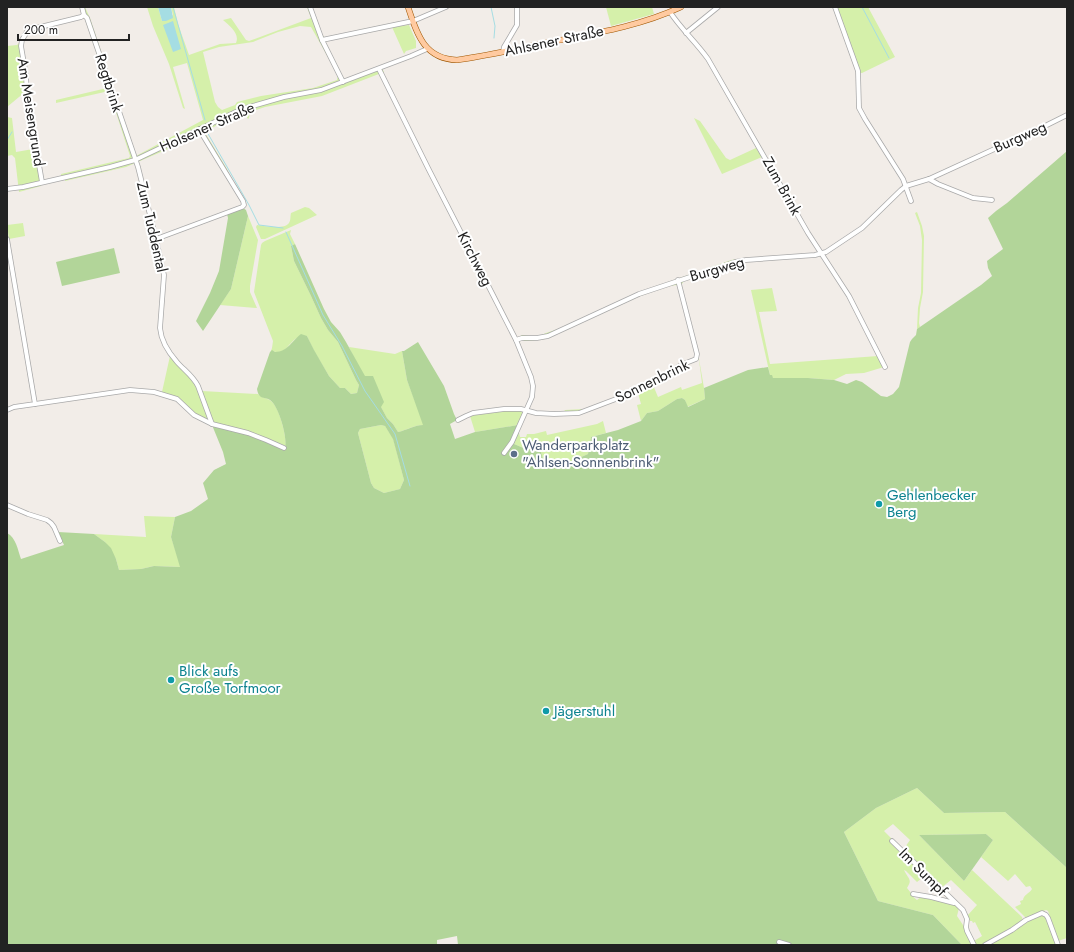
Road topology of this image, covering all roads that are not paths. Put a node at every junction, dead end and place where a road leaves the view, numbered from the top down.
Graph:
1 (82, 7) edge
2 (310, 7) edge
3 (408, 7) edge
4 (446, 7) edge
5 (517, 7) edge
6 (681, 7) edge
7 (718, 7) edge
8 (835, 7) edge
9 (670, 12) junction
10 (84, 15) junction
11 (413, 21) junction
12 (686, 33) junction
13 (322, 40) junction
14 (428, 49) junction
15 (503, 52) junction
16 (379, 69) junction
17 (343, 82) junction
18 (1067, 115) edge
19 (199, 129) junction
20 (135, 160) junction
21 (930, 178) junction
22 (42, 182) junction
23 (906, 186) junction
24 (7, 189) edge
25 (992, 200) dead end
26 (911, 202) dead end
27 (7, 239) edge
28 (156, 239) junction
29 (821, 253) junction
30 (678, 280) junction
31 (516, 340) junction
32 (886, 367) dead end
33 (35, 404) junction
34 (7, 410) edge
35 (526, 410) junction
36 (458, 420) dead end
37 (212, 424) junction
38 (284, 448) dead end
39 (504, 453) dead end
40 (7, 505) edge
41 (60, 541) dead end
42 (892, 841) dead end
43 (913, 894) dead end
44 (955, 903) junction
45 (780, 942) dead end
46 (789, 945) edge
47 (974, 945) edge
48 (985, 945) edge
49 (1058, 945) edge

1 - 10 street, Regtbrink
2 - 13 street
3 - 11 main road
4 - 11 street
5 - 15 street
6 - 9 main road, Ahlsener Straße
7 - 12 street
8 - 23 street
9 - 12 street, Zum Brink
9 - 15 main road, Ahlsener Straße
10 - 20 street, Regtbrink
10 - 22 street, Am Meisengrund
11 - 13 street
11 - 14 main road
12 - 29 street, Zum Brink
13 - 17 street
14 - 15 main road, Ahlsener Straße
14 - 16 street, Holsener Straße
16 - 17 street, Holsener Straße
16 - 31 street, Kirchweg
17 - 19 street, Holsener Straße
18 - 21 street, Burgweg
19 - 20 street, Holsener Straße
19 - 28 street
20 - 22 street, Holsener Straße
20 - 28 street, Zum Tuddental
21 - 23 street, Burgweg
21 - 25 street
22 - 24 street, Holsener Straße
23 - 26 street
23 - 29 street, Burgweg
27 - 33 street
28 - 37 street, Zum Tuddental
29 - 30 street, Burgweg
29 - 32 street, Zum Brink
30 - 31 street, Burgweg
30 - 35 street, Sonnenbrink
31 - 35 street, Kirchweg
33 - 34 street
33 - 37 street
35 - 36 street, Sonnenbrink
35 - 39 street, Kirchweg
37 - 38 street
40 - 41 street
42 - 44 street, Im Sumpf
43 - 44 street
44 - 47 street, Im Sumpf
45 - 46 street
48 - 49 street

